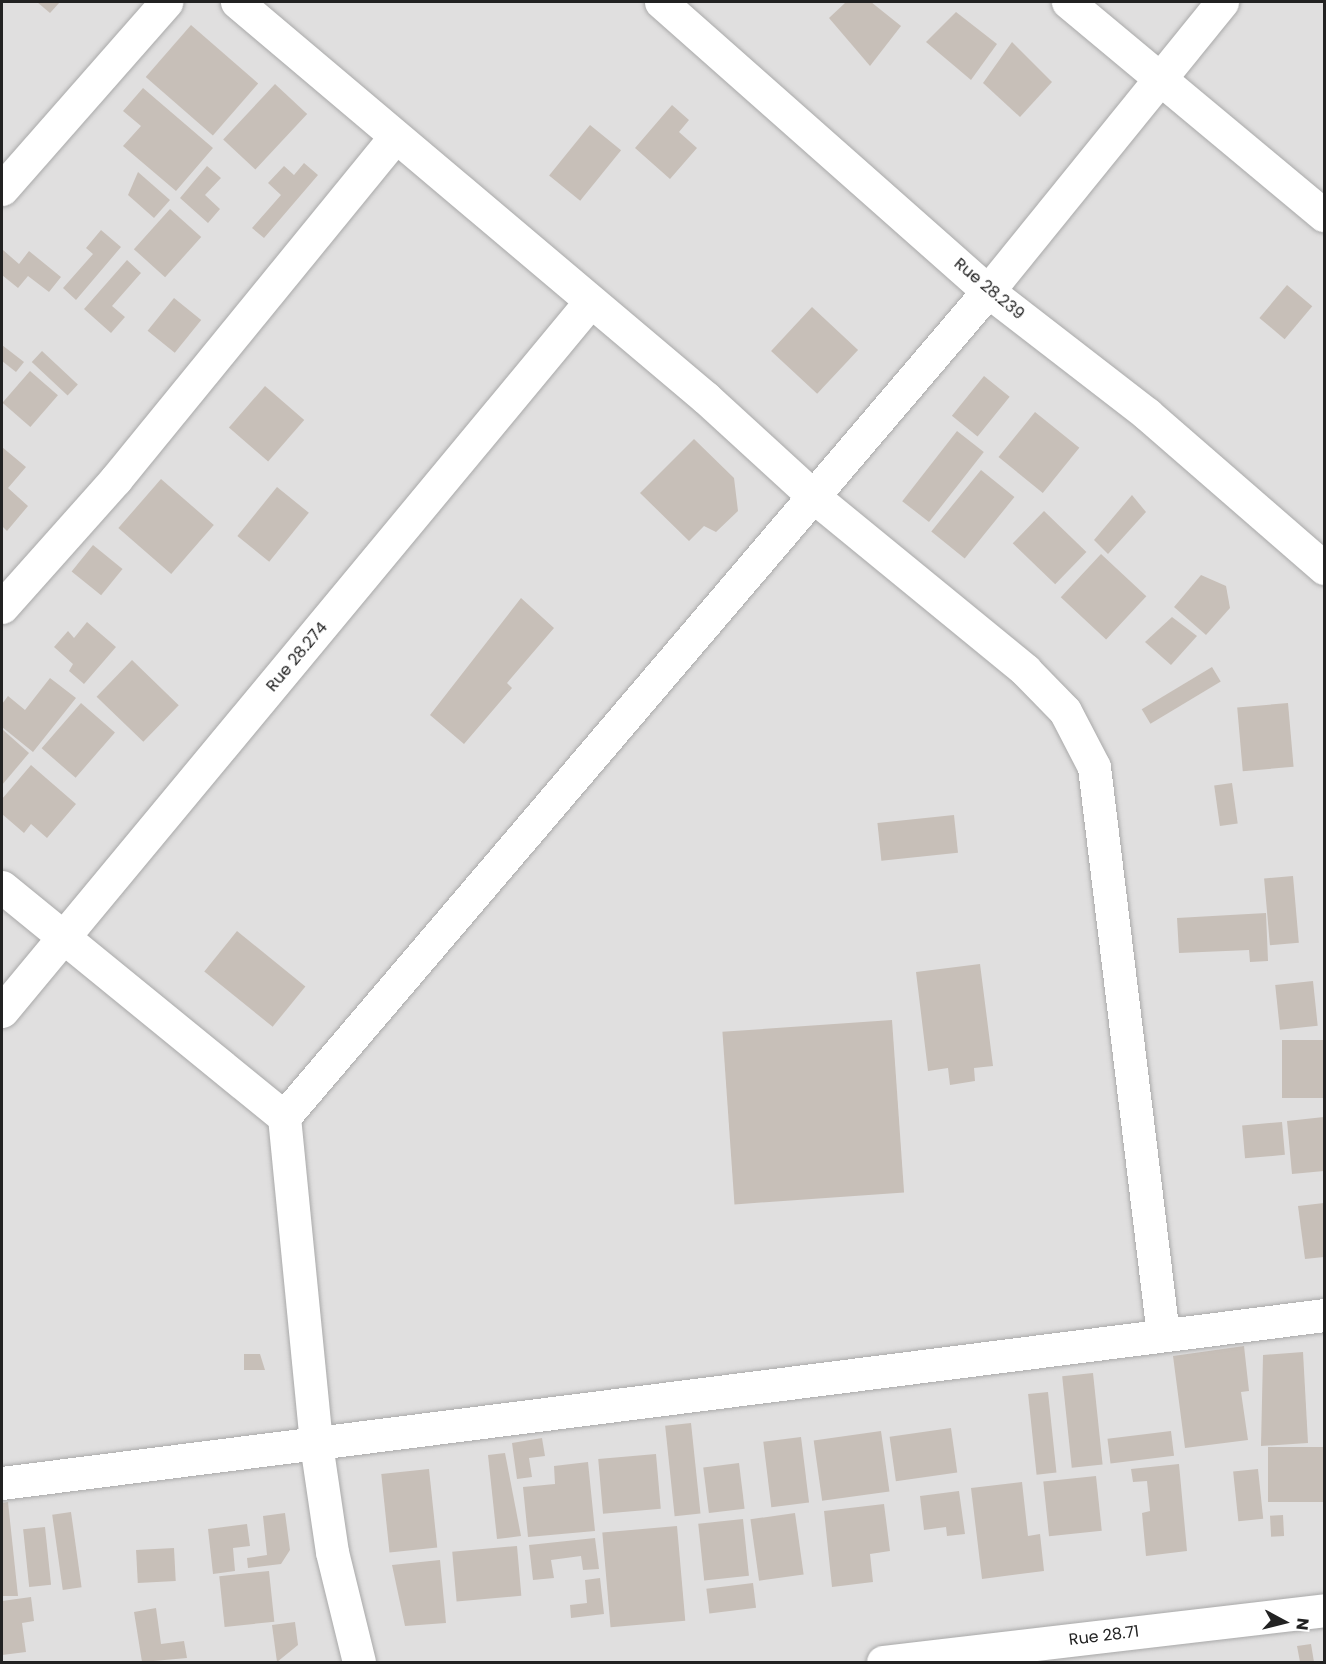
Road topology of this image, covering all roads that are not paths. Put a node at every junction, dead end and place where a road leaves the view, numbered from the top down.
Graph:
1 (166, 2) edge
2 (237, 2) edge
3 (661, 2) edge
4 (1068, 2) edge
5 (1222, 2) edge
6 (1157, 79) junction
7 (394, 138) junction
8 (2, 189) edge
9 (1324, 215) edge
10 (988, 291) junction
11 (590, 302) junction
12 (814, 497) junction
13 (1324, 568) edge
14 (2, 607) edge
15 (2, 887) edge
16 (64, 935) junction
17 (2, 1011) edge
18 (284, 1117) junction
19 (1324, 1315) edge
20 (1163, 1335) junction
21 (316, 1443) junction
22 (2, 1483) edge
23 (1324, 1610) edge
24 (359, 1662) edge
25 (883, 1662) edge

1 - 8 street
2 - 7 street
3 - 10 street, Rue 28.239
4 - 6 street
5 - 6 street
6 - 9 street
6 - 10 street
7 - 11 street
7 - 14 street
10 - 12 street
10 - 13 street, Rue 28.239
11 - 12 street
11 - 16 street, Rue 28.274
12 - 18 street
12 - 20 street
15 - 16 street
16 - 17 street, Rue 28.274
16 - 18 street
18 - 21 street
19 - 20 street
20 - 21 street
21 - 22 street
21 - 24 street
23 - 25 street, Rue 28.71

